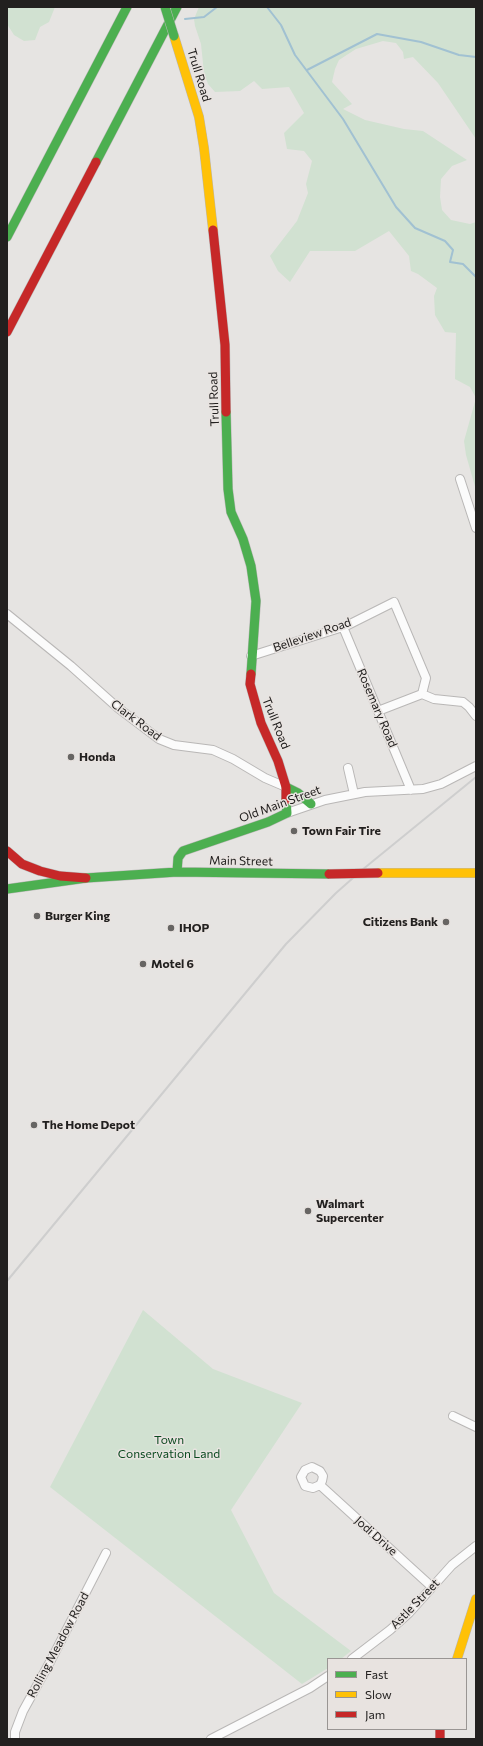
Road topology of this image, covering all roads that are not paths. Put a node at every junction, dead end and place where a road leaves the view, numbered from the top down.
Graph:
1 (127, 7) edge
2 (165, 7) edge
3 (176, 7) edge
4 (7, 238) edge
5 (7, 332) edge
6 (460, 479) dead end
7 (476, 528) edge
8 (7, 614) edge
9 (343, 627) junction
10 (251, 656) junction
11 (422, 694) junction
12 (378, 711) junction
13 (476, 716) edge
14 (476, 766) edge
15 (348, 768) dead end
16 (286, 787) junction
17 (411, 790) junction
18 (354, 794) junction
19 (311, 804) junction
20 (287, 813) junction
21 (7, 852) edge
22 (177, 872) junction
23 (476, 874) edge
24 (86, 878) junction
25 (7, 889) edge
26 (453, 1416) dead end
27 (476, 1427) edge
28 (320, 1486) dead end
29 (476, 1546) edge
30 (106, 1553) dead end
31 (432, 1587) junction
32 (476, 1599) edge
33 (353, 1658) edge
34 (457, 1658) edge
35 (327, 1677) edge
36 (15, 1739) edge
37 (211, 1739) edge

1 - 4 main road
2 - 10 main road, Trull Road, bridge
3 - 5 main road
6 - 7 street
8 - 16 street, Clark Road
9 - 10 street, Belleview Road
9 - 11 street, Belleview Road
9 - 12 street, Rosemary Road
10 - 16 main road, Trull Road
11 - 12 street
11 - 13 street
12 - 17 street, Rosemary Road
14 - 17 street, Old Main Street
15 - 18 street
16 - 19 main road
16 - 20 main road, Trull Road
17 - 18 street, Old Main Street
18 - 19 street, Old Main Street
19 - 20 street, Old Main Street
20 - 22 main road, Old Main Street
21 - 24 main road
22 - 23 main road, Main Street, bridge
22 - 24 main road, Main Street
24 - 25 main road, Main Street
26 - 27 street
28 - 31 street, Jodi Drive
29 - 31 street, Astle Street
30 - 36 street, Rolling Meadow Road
31 - 33 street, Astle Street
32 - 34 main road
35 - 37 street

